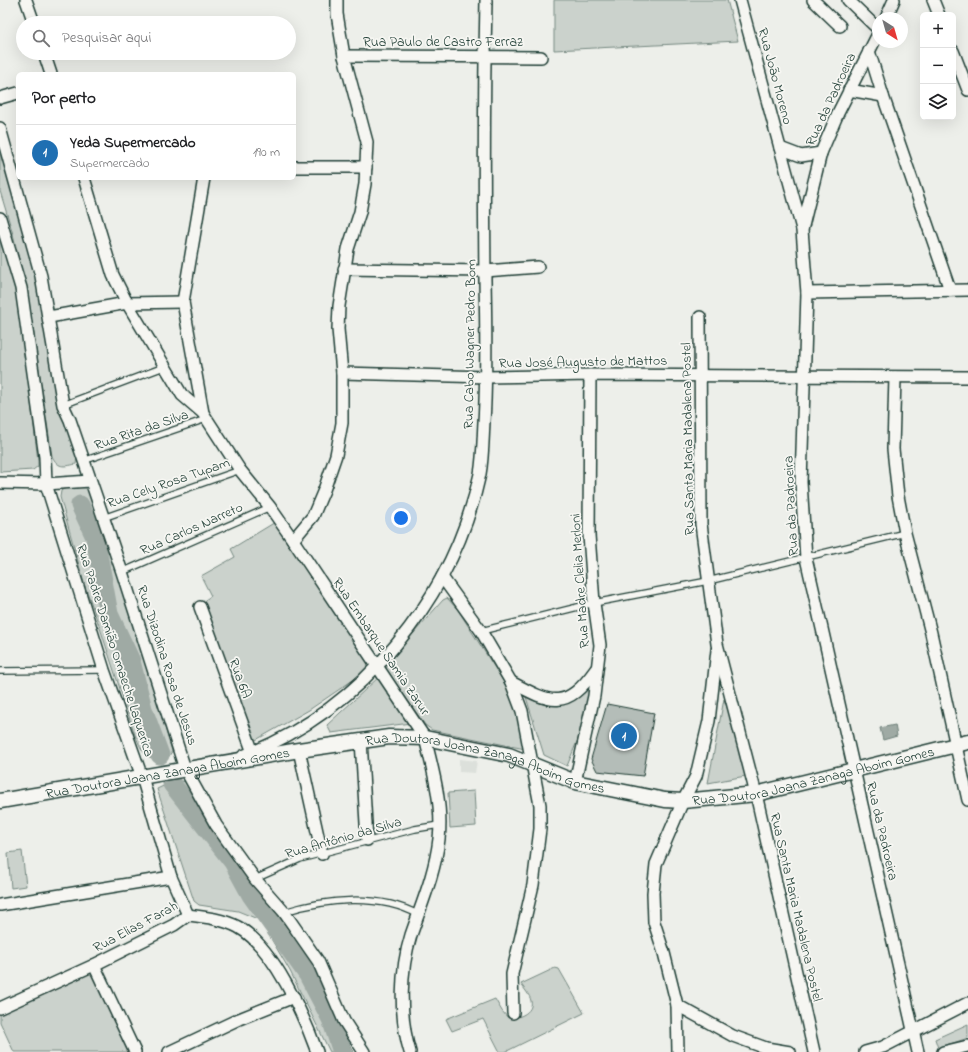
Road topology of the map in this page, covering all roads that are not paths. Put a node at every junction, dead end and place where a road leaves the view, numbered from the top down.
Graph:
1 (26, 0) edge
2 (337, 0) edge
3 (486, 0) edge
4 (740, 0) edge
5 (813, 0) edge
6 (848, 0) edge
7 (894, 0) edge
8 (933, 0) edge
9 (889, 12) edge
10 (938, 12) edge
11 (32, 16) edge
12 (872, 23) edge
13 (840, 26) dead end
14 (872, 45) edge
15 (869, 51) junction
16 (344, 56) junction
17 (485, 57) junction
18 (541, 57) dead end
19 (956, 59) edge
20 (46, 60) edge
21 (50, 72) edge
22 (849, 90) junction
23 (968, 90) edge
24 (16, 94) edge
25 (883, 96) junction
26 (0, 98) edge
27 (0, 128) edge
28 (780, 148) junction
29 (821, 153) junction
30 (296, 167) edge
31 (366, 167) junction
32 (85, 180) edge
33 (204, 180) edge
34 (0, 218) edge
35 (802, 230) junction
36 (538, 267) dead end
37 (344, 269) junction
38 (485, 271) junction
39 (950, 290) junction
40 (968, 290) edge
41 (807, 293) junction
42 (183, 302) junction
43 (127, 303) junction
44 (49, 317) junction
45 (700, 317) dead end
46 (164, 367) junction
47 (342, 373) junction
48 (590, 375) junction
49 (700, 376) junction
50 (803, 376) junction
51 (487, 377) junction
52 (894, 377) junction
53 (968, 377) edge
54 (63, 405) junction
55 (204, 416) junction
56 (83, 461) junction
57 (240, 470) junction
58 (90, 482) junction
59 (0, 483) edge
60 (46, 484) junction
61 (270, 507) junction
62 (103, 518) junction
63 (904, 533) junction
64 (293, 540) junction
65 (806, 558) junction
66 (122, 572) junction
67 (442, 577) junction
68 (708, 580) junction
69 (594, 603) junction
70 (200, 607) dead end
71 (481, 631) junction
72 (718, 644) junction
73 (378, 666) junction
74 (598, 667) junction
75 (104, 670) junction
76 (0, 671) edge
77 (511, 682) junction
78 (425, 738) junction
79 (360, 740) junction
80 (962, 744) edge
81 (299, 750) junction
82 (254, 755) junction
83 (532, 764) junction
84 (185, 769) junction
85 (853, 770) junction
86 (142, 777) junction
87 (575, 782) junction
88 (756, 794) junction
89 (968, 800) edge
90 (0, 801) edge
91 (683, 801) junction
92 (439, 825) junction
93 (367, 840) junction
94 (322, 854) junction
95 (171, 878) junction
96 (255, 879) junction
97 (0, 905) edge
98 (284, 912) junction
99 (188, 915) junction
100 (419, 916) junction
101 (94, 965) junction
102 (294, 997) junction
103 (968, 1003) edge
104 (676, 1005) junction
105 (0, 1008) edge
106 (513, 1014) dead end
107 (913, 1032) junction
108 (968, 1046) edge
109 (135, 1052) edge
110 (169, 1052) edge
111 (317, 1052) edge
112 (364, 1052) edge
113 (410, 1052) edge
114 (678, 1052) edge
115 (790, 1052) edge
116 (814, 1052) edge
117 (865, 1052) edge
118 (918, 1052) edge
119 (944, 1052) edge

1 - 11 street
2 - 16 street
3 - 17 street, Rua Cabo Wagner Pedro Bom
4 - 28 street, Rua João Moreno
5 - 13 street
6 - 12 street
7 - 9 street
8 - 10 street
14 - 15 street, Rua da Padroeira
15 - 22 street, Rua da Padroeira
15 - 25 street
16 - 17 street, Rua Paulo de Castro Ferraz
16 - 31 street
17 - 18 street, Rua Paulo de Castro Ferraz
17 - 38 street, Rua Cabo Wagner Pedro Bom
19 - 23 street
20 - 21 street
22 - 25 street
22 - 29 street, Rua da Padroeira
24 - 26 street
25 - 39 street
27 - 44 street, Rua Dizodina Rosa de Jesus
28 - 29 street
28 - 35 street, Rua João Moreno
29 - 35 street, Rua da Padroeira
30 - 31 street
31 - 37 street
32 - 43 street
33 - 42 street
34 - 60 street, Rua Padre Damião Omaeche Laquerica
35 - 41 street, Rua da Padroeira
36 - 38 street
37 - 38 street
37 - 47 street
38 - 51 street, Rua Cabo Wagner Pedro Bom
39 - 40 street
39 - 41 street
41 - 50 street, Rua da Padroeira
42 - 43 street
42 - 55 street
43 - 44 street
43 - 46 street
44 - 54 street, Rua Dizodina Rosa de Jesus
45 - 49 street, Rua Santa Maria Madalena Postel
46 - 54 lane
46 - 55 street
47 - 51 street, Rua José Augusto de Mattos
47 - 64 street
48 - 49 street, Rua José Augusto de Mattos
48 - 51 street, Rua José Augusto de Mattos
48 - 69 street, Rua Madre Clelia Merloni
49 - 50 street, Rua José Augusto de Mattos
49 - 68 street, Rua Santa Maria Madalena Postel
50 - 52 street, Rua José Augusto de Mattos
50 - 65 street, Rua da Padroeira
51 - 67 street, Rua Cabo Wagner Pedro Bom
52 - 53 street, Rua José Augusto de Mattos
52 - 63 street
54 - 56 street, Rua Dizodina Rosa de Jesus
55 - 56 lane, Rua Rita da Silva
55 - 57 street, Rua Embarque Samia Zarur
56 - 58 street, Rua Dizodina Rosa de Jesus
57 - 61 street, Rua Embarque Samia Zarur
57 - 62 lane, Rua Cely Rosa Tupam
58 - 60 street
58 - 62 street, Rua Dizodina Rosa de Jesus
59 - 60 street
60 - 75 street, Rua Padre Damião Omaeche Laquerica
61 - 64 street, Rua Embarque Samia Zarur
61 - 66 lane, Rua Carlos Narreto
62 - 66 street, Rua Dizodina Rosa de Jesus
63 - 65 lane
63 - 80 street
64 - 73 street, Rua Embarque Samia Zarur
65 - 68 lane
65 - 85 street, Rua da Padroeira
66 - 84 street, Rua Dizodina Rosa de Jesus
67 - 71 street
67 - 73 street, Rua Cabo Wagner Pedro Bom
68 - 69 lane
68 - 72 street, Rua Santa Maria Madalena Postel
69 - 71 lane
69 - 74 street, Rua Madre Clelia Merloni
70 - 82 street, Rua 6A
71 - 77 street
72 - 88 street, Rua Santa Maria Madalena Postel
72 - 91 street
73 - 78 street, Rua Embarque Samia Zarur
73 - 82 street, Rua Cabo Wagner Pedro Bom
74 - 77 street
74 - 87 street, Rua Madre Clelia Merloni
75 - 76 lane
75 - 86 street, Rua Padre Damião Omaeche Laquerica
77 - 83 street
78 - 79 street, Rua Doutora Joana Zanaga Aboim Gomes
78 - 83 street, Rua Doutora Joana Zanaga Aboim Gomes
78 - 92 street, Rua Embarque Samia Zarur
79 - 81 street, Rua Doutora Joana Zanaga Aboim Gomes
79 - 93 street
80 - 85 street, Rua Doutora Joana Zanaga Aboim Gomes
80 - 89 street
81 - 82 street, Rua Doutora Joana Zanaga Aboim Gomes
81 - 94 street
82 - 84 street, Rua Doutora Joana Zanaga Aboim Gomes
83 - 87 street, Rua Doutora Joana Zanaga Aboim Gomes
83 - 106 street
84 - 86 street, Rua Doutora Joana Zanaga Aboim Gomes
84 - 96 street, Rua Dizodina Rosa de Jesus
85 - 88 street, Rua Doutora Joana Zanaga Aboim Gomes
85 - 107 street, Rua da Padroeira
86 - 90 street, Rua Doutora Joana Zanaga Aboim Gomes
86 - 95 street, Rua Padre Damião Omaeche Laquerica
87 - 91 street, Rua Doutora Joana Zanaga Aboim Gomes
88 - 91 street, Rua Doutora Joana Zanaga Aboim Gomes
88 - 116 street, Rua Santa Maria Madalena Postel
91 - 104 street
92 - 93 lane, Rua Antônio da Silva
92 - 100 street, Rua Embarque Samia Zarur
93 - 94 lane, Rua Antônio da Silva
94 - 96 lane, Rua Antônio da Silva
95 - 97 street
95 - 99 street, Rua Padre Damião Omaeche Laquerica
96 - 98 street, Rua Dizodina Rosa de Jesus
98 - 100 lane
98 - 112 street, Rua Dizodina Rosa de Jesus
99 - 101 street, Rua Elias Farah
99 - 102 street, Rua Elias Farah
100 - 113 street, Rua Embarque Samia Zarur
101 - 105 street, Rua Elias Farah
101 - 109 street
102 - 110 street
102 - 111 street, Rua Elias Farah
103 - 107 street
104 - 114 street
104 - 115 street
107 - 117 street
107 - 118 street, Rua da Padroeira
108 - 119 street

